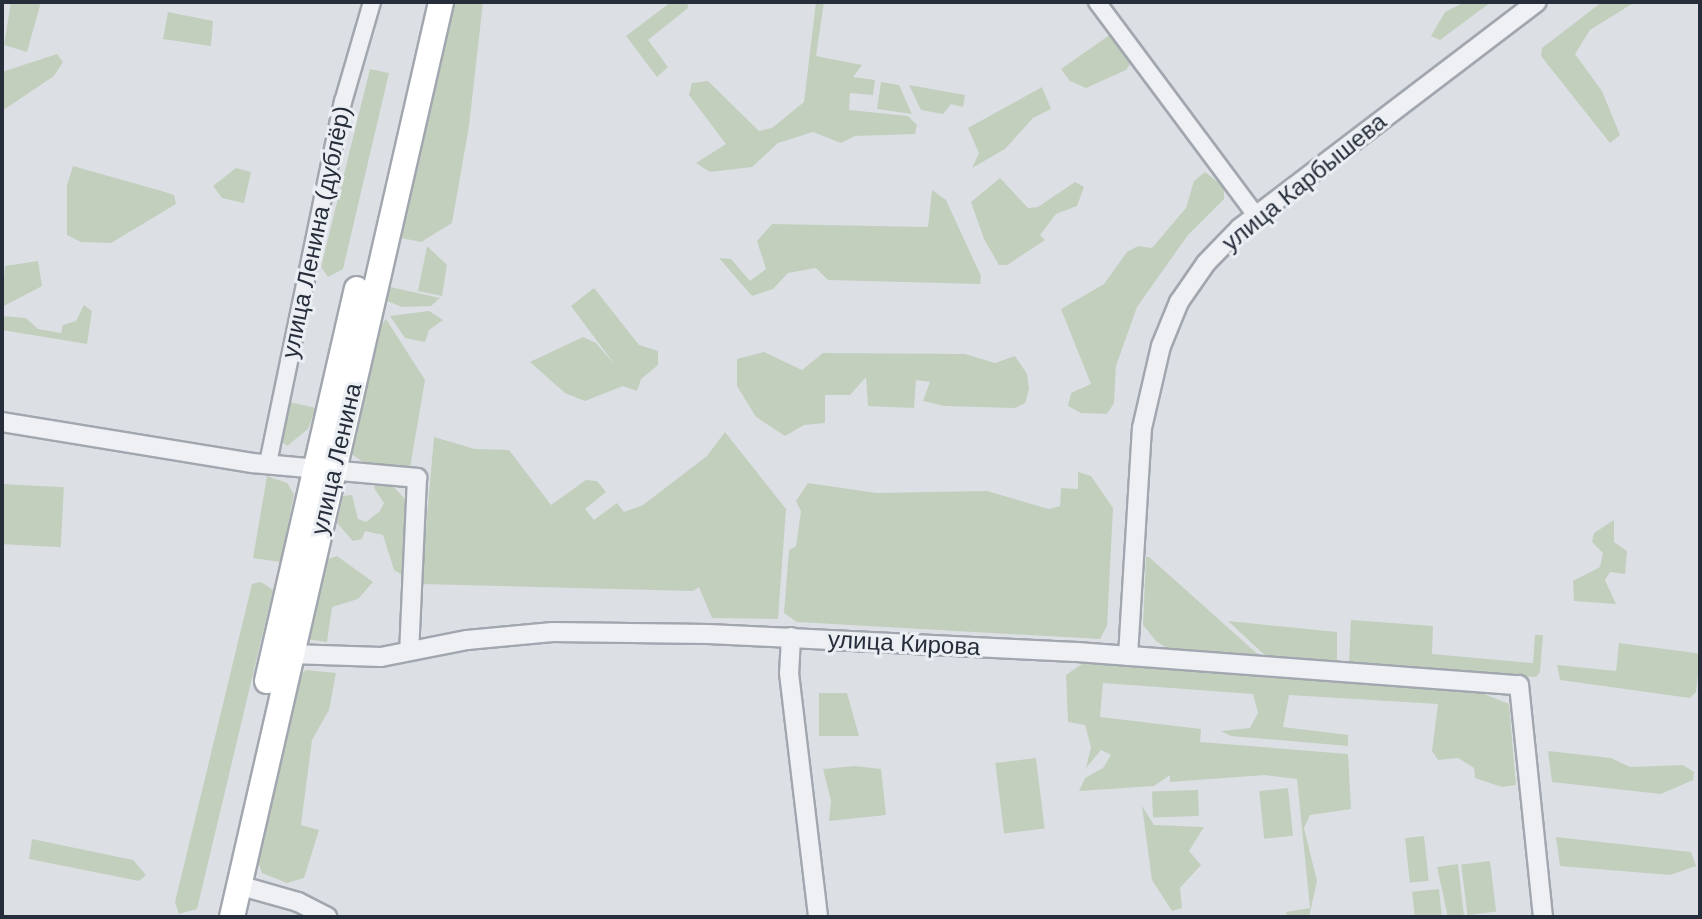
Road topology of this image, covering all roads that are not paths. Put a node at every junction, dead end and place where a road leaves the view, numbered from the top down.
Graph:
1 (372, 2) edge
2 (425, 2) edge
3 (441, 2) edge
4 (1097, 2) edge
5 (1537, 2) edge
6 (1256, 215) junction
7 (2, 422) edge
8 (268, 463) junction
9 (325, 466) junction
10 (791, 637) junction
11 (409, 651) junction
12 (290, 654) junction
13 (1128, 656) junction
14 (238, 885) junction
15 (217, 917) edge
16 (232, 917) edge
17 (327, 917) edge
18 (818, 917) edge
19 (1543, 917) edge

1 - 8 street, улица Ленина (дублёр)
2 - 9 main road, улица Ленина
3 - 9 main road, улица Ленина
4 - 6 street
5 - 6 street, улица Карбышева
6 - 13 street, улица Карбышева
7 - 8 street
8 - 9 street
9 - 11 street
9 - 12 main road, улица Ленина
9 - 15 main road, улица Ленина
10 - 11 street, улица Кирова
10 - 13 street, улица Кирова
10 - 18 street
11 - 12 street, улица Кирова
12 - 14 main road, улица Ленина
13 - 19 street, улица Кирова
14 - 16 main road, улица Ленина
14 - 17 street

